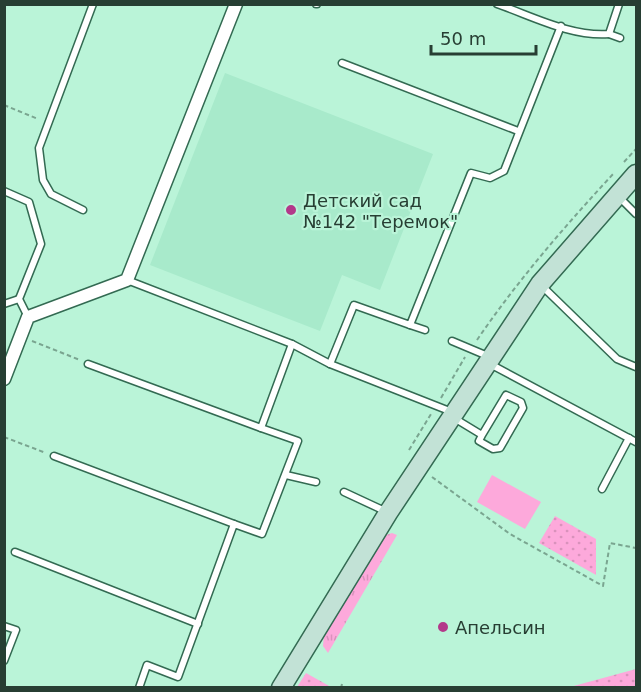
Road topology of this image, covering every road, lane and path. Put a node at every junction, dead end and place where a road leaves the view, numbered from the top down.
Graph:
1 (93, 4) edge
2 (236, 4) edge
3 (497, 4) edge
4 (619, 4) edge
5 (561, 26) junction
6 (609, 34) junction
7 (620, 38) dead end
8 (342, 63) dead end
9 (4, 105) edge
10 (48, 123) junction
11 (518, 131) junction
12 (636, 174) edge
13 (4, 191) edge
14 (618, 196) junction
15 (83, 210) dead end
16 (636, 214) edge
17 (127, 280) junction
18 (540, 284) junction
19 (19, 299) junction
20 (4, 304) edge
21 (28, 317) junction
22 (410, 325) junction
23 (425, 330) dead end
24 (21, 336) junction
25 (452, 341) dead end
26 (292, 344) junction
27 (489, 359) junction
28 (88, 364) joint
29 (330, 364) junction
30 (636, 367) edge
31 (4, 379) edge
32 (453, 415) junction
33 (261, 428) junction
34 (482, 435) junction
35 (4, 437) edge
36 (629, 438) junction
37 (636, 442) edge
38 (54, 456) joint
39 (286, 475) junction
40 (432, 477) dead end
41 (316, 482) dead end
42 (602, 489) dead end
43 (344, 492) dead end
44 (388, 513) junction
45 (234, 524) junction
46 (636, 548) edge
47 (15, 552) dead end
48 (198, 624) junction
49 (4, 626) edge
50 (4, 661) edge
51 (139, 687) edge
52 (281, 687) edge

1 - 10 lane
2 - 17 street
3 - 5 lane
4 - 6 lane
5 - 6 lane
5 - 11 lane
6 - 7 lane
8 - 11 lane
9 - 10 path
10 - 15 lane
11 - 22 lane
12 - 14 street
13 - 19 lane
14 - 16 lane
14 - 18 street
17 - 21 street
17 - 26 lane
18 - 27 street
18 - 30 lane
19 - 20 lane
19 - 21 lane
21 - 24 street
22 - 23 lane
22 - 29 lane
24 - 28 path
24 - 31 street
25 - 27 lane
26 - 29 lane
26 - 33 lane
27 - 32 street
27 - 36 lane
28 - 33 lane
29 - 32 lane
32 - 34 lane
32 - 44 street
33 - 39 lane
34 - 34 lane
35 - 38 path
36 - 37 lane
36 - 42 lane
38 - 45 lane
39 - 41 lane
39 - 45 lane
40 - 46 path
43 - 44 lane
44 - 52 street
45 - 48 lane
47 - 48 lane
48 - 51 lane
49 - 50 lane

